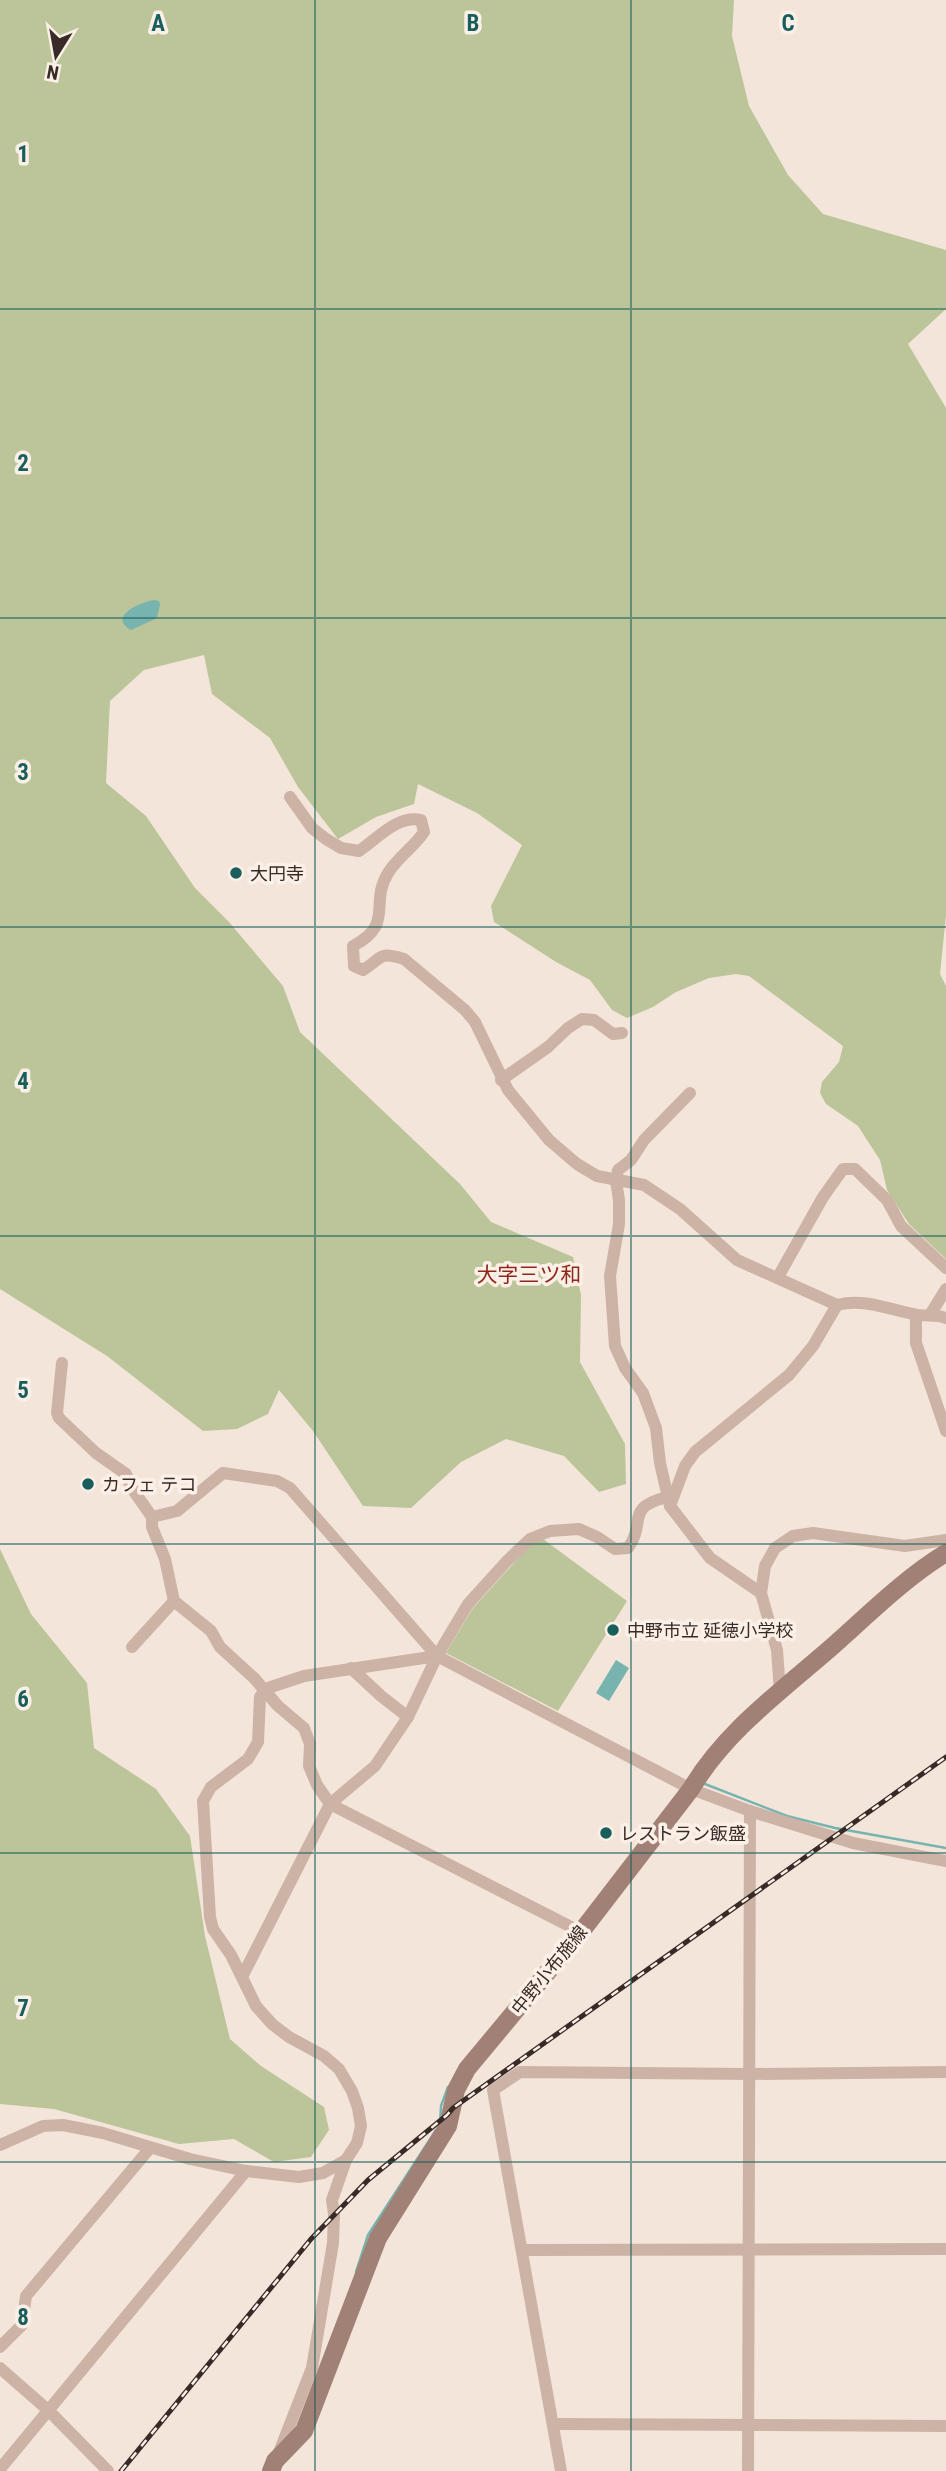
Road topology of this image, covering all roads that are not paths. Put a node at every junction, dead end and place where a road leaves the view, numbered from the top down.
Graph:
1 (290, 797) dead end
2 (622, 1033) dead end
3 (501, 1080) junction
4 (690, 1093) dead end
5 (616, 1181) junction
6 (946, 1268) edge
7 (778, 1277) junction
8 (946, 1289) edge
9 (837, 1305) junction
10 (916, 1315) junction
11 (930, 1315) junction
12 (946, 1318) edge
13 (62, 1363) dead end
14 (946, 1431) edge
15 (668, 1501) junction
16 (152, 1517) junction
17 (946, 1540) edge
18 (946, 1553) edge
19 (761, 1593) junction
20 (174, 1601) junction
21 (132, 1647) dead end
22 (437, 1656) junction
23 (351, 1668) junction
24 (265, 1689) junction
25 (780, 1692) junction
26 (408, 1717) junction
27 (691, 1789) junction
28 (330, 1804) junction
29 (750, 1811) junction
30 (946, 1861) edge
31 (581, 1932) junction
32 (242, 1977) junction
33 (946, 2072) edge
34 (751, 2074) junction
35 (0, 2145) edge
36 (150, 2148) junction
37 (346, 2160) junction
38 (246, 2171) junction
39 (750, 2249) junction
40 (946, 2249) edge
41 (522, 2250) junction
42 (0, 2347) edge
43 (0, 2368) edge
44 (48, 2410) junction
45 (553, 2424) junction
46 (748, 2426) junction
47 (946, 2426) edge
48 (273, 2466) edge
49 (0, 2469) edge
50 (108, 2471) edge
51 (561, 2471) edge
52 (748, 2471) edge

1 - 3 street
2 - 3 street
3 - 5 street
4 - 5 street
5 - 7 street
5 - 15 street
6 - 7 street
7 - 9 street
8 - 11 street
9 - 10 street
9 - 15 street
10 - 11 street
10 - 14 street
11 - 12 street
13 - 16 street
15 - 19 street
15 - 22 street
16 - 20 street
16 - 22 street
17 - 19 street
18 - 25 main road, 中野小布施線
19 - 25 street
20 - 21 street
20 - 24 street
22 - 23 street
22 - 26 street
22 - 27 street
23 - 24 street
23 - 26 street
24 - 28 street
24 - 32 street
25 - 27 main road, 中野小布施線
26 - 28 street
27 - 29 street
27 - 31 main road, 中野小布施線
28 - 31 street
28 - 32 street
29 - 30 street
29 - 34 street
31 - 48 main road, 中野小布施線
32 - 37 street
33 - 34 street
34 - 39 street
34 - 41 street
35 - 36 street
36 - 38 street
36 - 42 street
37 - 38 street
37 - 48 street
38 - 44 street
39 - 40 street
39 - 41 street
39 - 46 street
41 - 45 street
43 - 44 street
44 - 49 street
44 - 50 street
45 - 46 street
45 - 51 street
46 - 47 street
46 - 52 street

